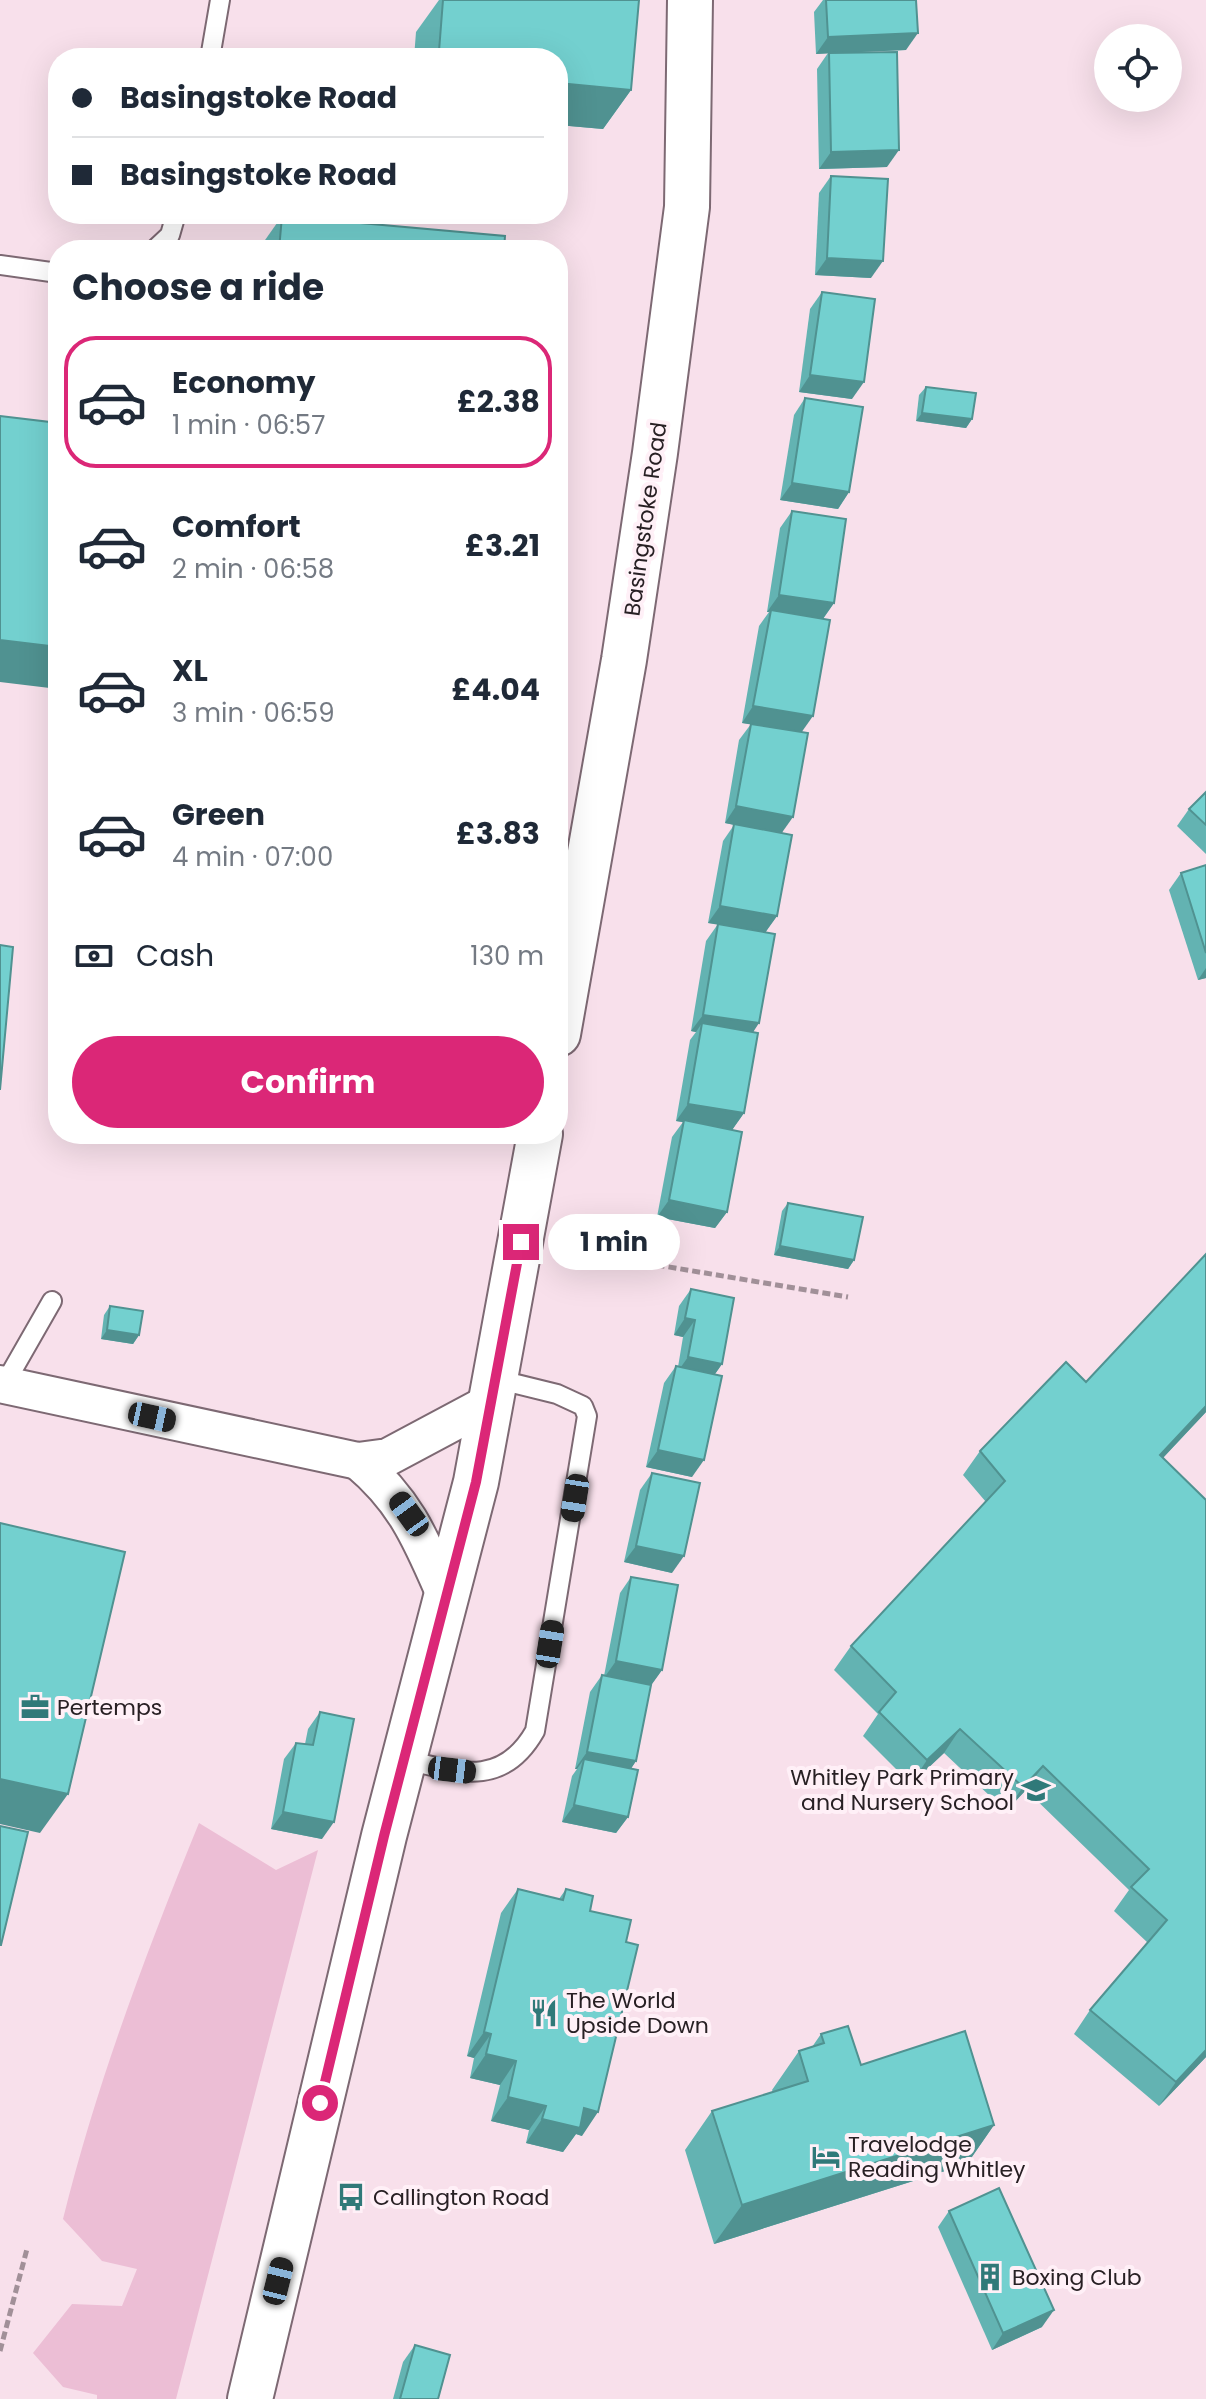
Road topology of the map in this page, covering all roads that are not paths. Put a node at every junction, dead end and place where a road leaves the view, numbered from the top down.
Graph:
1 (220, 0) edge
2 (690, 0) edge
3 (212, 48) edge
4 (0, 265) edge
5 (48, 272) edge
6 (568, 977) edge
7 (538, 1144) edge
8 (52, 1301) dead end
9 (2, 1384) edge
10 (494, 1391) junction
11 (358, 1461) junction
12 (447, 1599) junction
13 (403, 1759) junction
14 (250, 2399) edge

1 - 3 lane
2 - 6 main road, Basingstoke Road
4 - 5 lane
7 - 10 main road
8 - 9 lane
9 - 11 street
10 - 11 street
10 - 12 main road
10 - 13 lane
11 - 12 street
12 - 13 main road
13 - 14 main road

